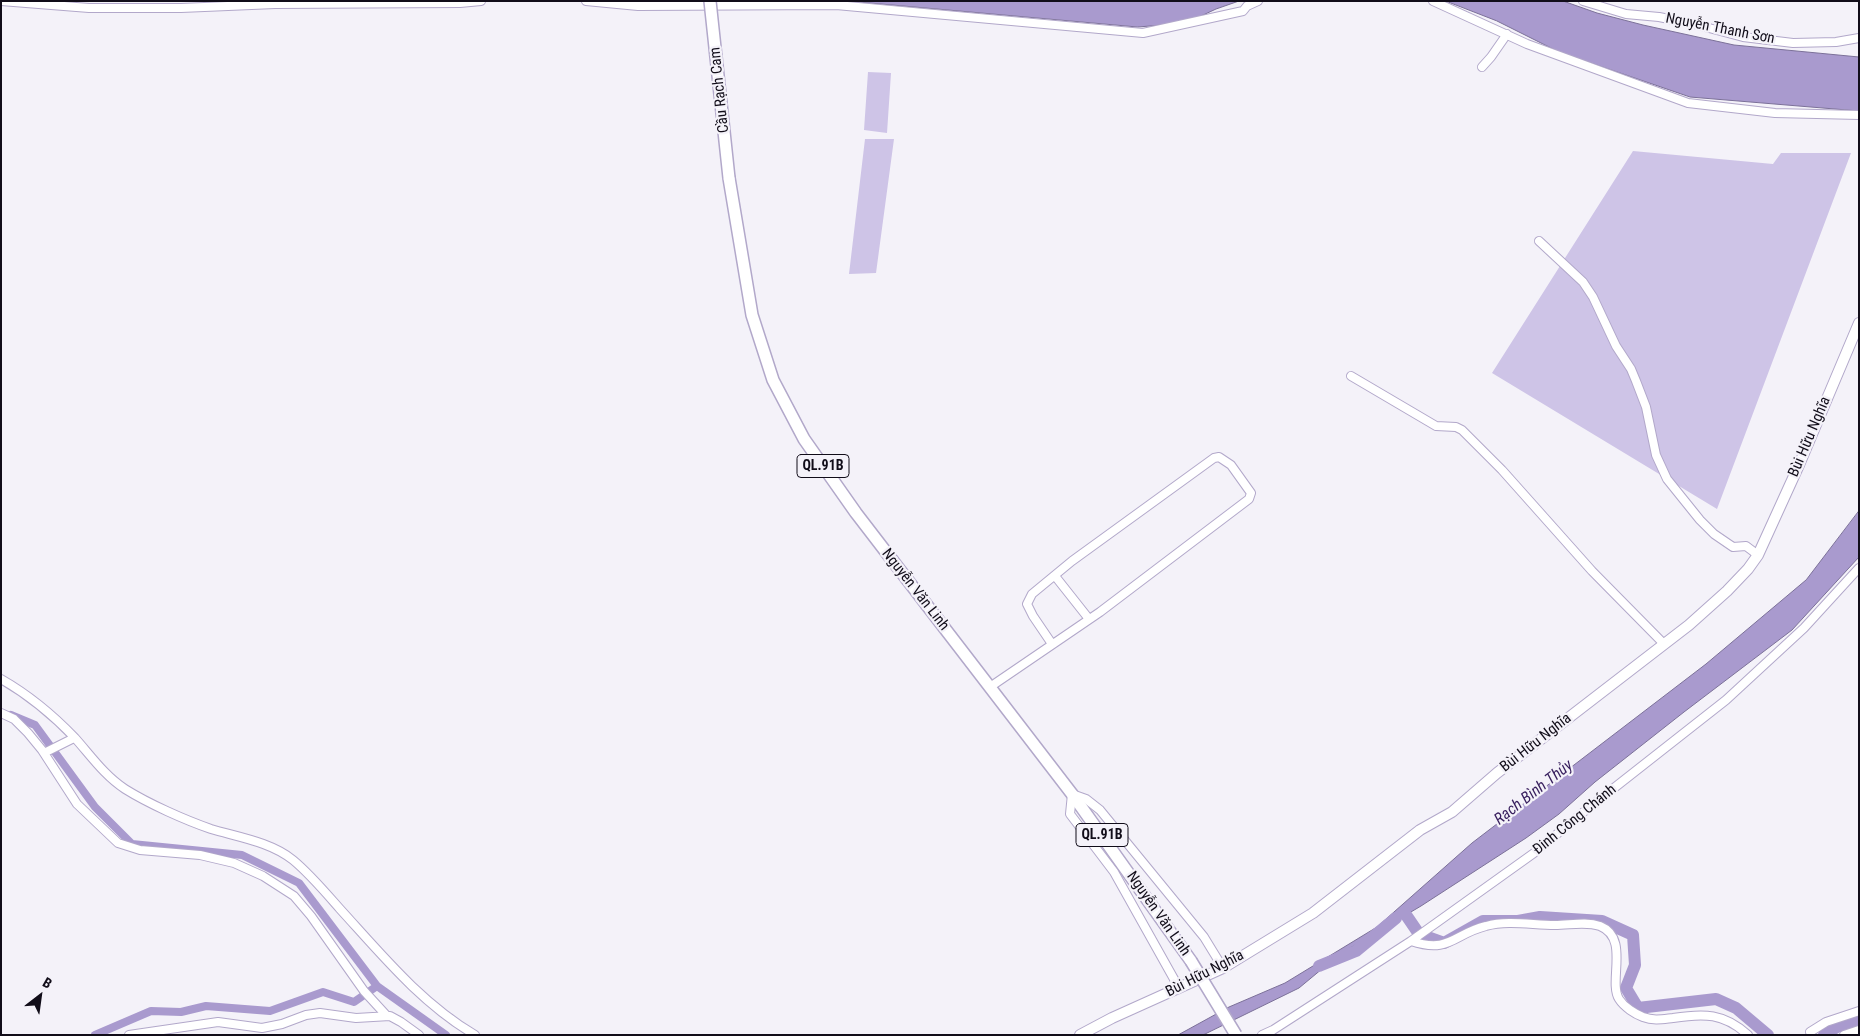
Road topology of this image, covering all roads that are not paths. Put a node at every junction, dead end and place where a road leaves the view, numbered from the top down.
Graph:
1 (1, 1) edge
2 (481, 1) edge
3 (586, 1) edge
4 (710, 1) edge
5 (1258, 1) edge
6 (1433, 1) edge
7 (1583, 1) edge
8 (1507, 34) junction
9 (1859, 38) edge
10 (1482, 67) dead end
11 (1859, 115) edge
12 (729, 178) joint
13 (1539, 241) dead end
14 (1859, 323) edge
15 (1351, 376) dead end
16 (1758, 555) junction
17 (1859, 568) edge
18 (1054, 576) junction
19 (1089, 619) junction
20 (1052, 644) junction
21 (1664, 644) junction
22 (1, 679) edge
23 (990, 687) junction
24 (1, 713) edge
25 (71, 741) junction
26 (48, 752) junction
27 (1072, 794) junction
28 (1414, 939) junction
29 (1223, 968) junction
30 (1179, 988) junction
31 (1859, 1011) edge
32 (386, 1016) junction
33 (1859, 1030) edge
34 (1275, 1032) edge
35 (1810, 1032) dead end
36 (129, 1035) edge
37 (419, 1035) edge
38 (475, 1035) edge
39 (1080, 1035) edge
40 (1236, 1035) edge
41 (1262, 1035) edge
42 (1748, 1035) edge
43 (1844, 1035) edge

1 - 2 street
3 - 5 street
4 - 12 highway, Cầu Rạch Cam / QL.91B, bridge
6 - 8 street
7 - 9 street, Nguyễn Thanh Sơn
8 - 10 street
8 - 11 street
12 - 23 highway, Nguyễn Văn Linh / QL.91B
13 - 16 street
14 - 16 main road, Bùi Hữu Nghĩa
15 - 21 street
16 - 21 main road, Bùi Hữu Nghĩa
17 - 28 street, Đinh Công Chánh
18 - 19 street
18 - 19 street
18 - 20 street
19 - 20 street
20 - 23 street
21 - 29 main road, Bùi Hữu Nghĩa
22 - 25 street
23 - 27 highway, Nguyễn Văn Linh / QL.91B
24 - 26 street
25 - 26 street
25 - 38 street
26 - 32 street
27 - 29 street
27 - 30 street
27 - 40 highway, Nguyễn Văn Linh / QL.91B, bridge
28 - 34 street, Đinh Công Chánh
28 - 42 street
29 - 30 main road, Bùi Hữu Nghĩa
30 - 39 main road, Bùi Hữu Nghĩa
31 - 35 street
32 - 36 street
32 - 37 street
33 - 43 street
34 - 41 street, Đinh Công Chánh

